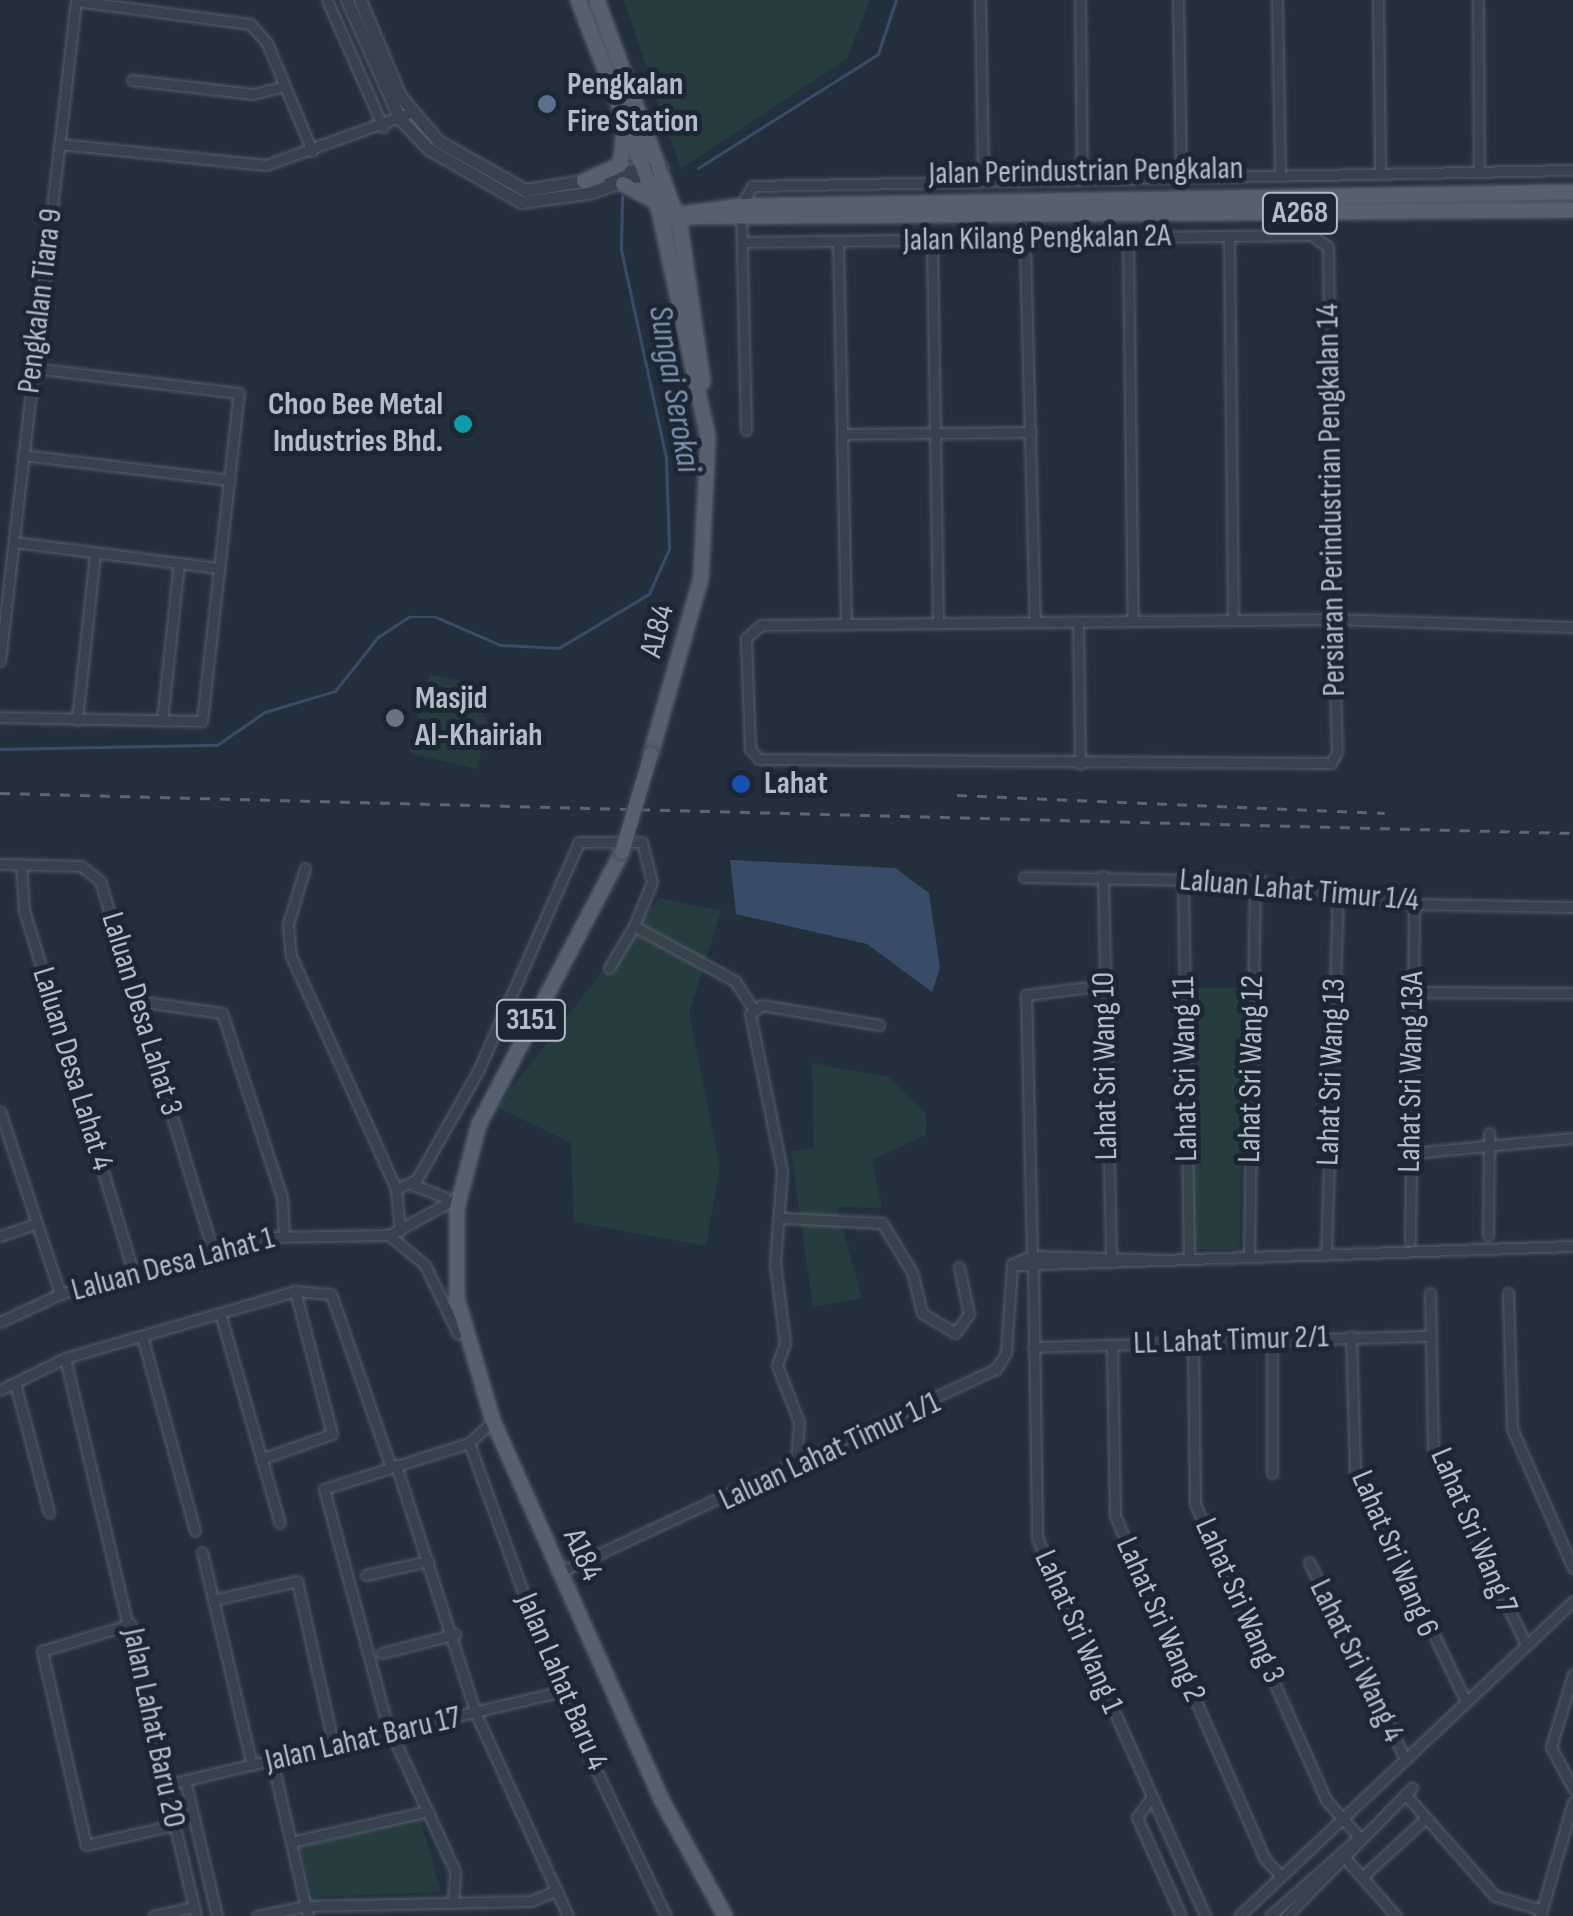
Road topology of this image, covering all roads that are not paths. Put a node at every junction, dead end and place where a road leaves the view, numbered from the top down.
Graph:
1 (326, 0) edge
2 (347, 0) edge
3 (360, 0) edge
4 (578, 0) edge
5 (589, 0) edge
6 (596, 0) edge
7 (980, 0) edge
8 (1080, 0) edge
9 (1178, 0) edge
10 (1277, 0) edge
11 (1378, 0) edge
12 (1478, 0) edge
13 (76, 1) edge
14 (594, 40) junction
15 (132, 80) dead end
16 (284, 86) junction
17 (615, 93) junction
18 (633, 95) junction
19 (405, 116) junction
20 (383, 127) junction
21 (59, 144) junction
22 (312, 150) junction
23 (662, 168) junction
24 (1573, 170) edge
25 (646, 172) junction
26 (1449, 172) junction
27 (1479, 172) junction
28 (1380, 173) junction
29 (1280, 174) junction
30 (1181, 175) junction
31 (1082, 176) junction
32 (982, 178) junction
33 (584, 181) junction
34 (623, 184) junction
35 (668, 187) junction
36 (569, 191) junction
37 (1573, 192) edge
38 (1449, 194) junction
39 (1381, 195) junction
40 (1022, 200) junction
41 (704, 208) junction
42 (1573, 210) edge
43 (1381, 212) junction
44 (669, 214) junction
45 (736, 217) junction
46 (1026, 217) junction
47 (1229, 237) junction
48 (1128, 238) junction
49 (1027, 240) junction
50 (932, 241) junction
51 (742, 242) junction
52 (838, 242) junction
53 (1328, 247) joint
54 (688, 270) junction
55 (33, 368) junction
56 (704, 419) junction
57 (746, 430) dead end
58 (937, 432) junction
59 (1031, 432) junction
60 (842, 434) junction
61 (23, 454) junction
62 (229, 480) junction
63 (14, 542) junction
64 (95, 552) junction
65 (179, 563) junction
66 (219, 568) junction
67 (1233, 619) junction
68 (1333, 619) junction
69 (1133, 620) junction
70 (1078, 621) junction
71 (938, 622) junction
72 (1034, 622) junction
73 (846, 623) junction
74 (2, 626) edge
75 (1573, 627) edge
76 (0, 661) edge
77 (0, 717) edge
78 (77, 720) junction
79 (162, 721) junction
80 (1080, 764) junction
81 (0, 864) edge
82 (21, 864) junction
83 (304, 868) dead end
84 (1103, 876) junction
85 (1024, 877) dead end
86 (1183, 879) junction
87 (1255, 881) junction
88 (1338, 889) junction
89 (1414, 904) junction
90 (1573, 907) edge
91 (634, 926) junction
92 (609, 968) dead end
93 (1104, 985) junction
94 (1413, 992) junction
95 (1573, 992) edge
96 (137, 1001) junction
97 (754, 1010) junction
98 (878, 1024) dead end
99 (0, 1111) edge
100 (1489, 1133) dead end
101 (1573, 1138) edge
102 (1488, 1146) junction
103 (5, 1149) edge
104 (1411, 1153) junction
105 (413, 1185) junction
106 (396, 1189) junction
107 (452, 1197) junction
108 (784, 1218) junction
109 (34, 1224) junction
110 (400, 1231) junction
111 (284, 1234) junction
112 (1488, 1234) dead end
113 (389, 1235) junction
114 (0, 1236) edge
115 (1410, 1241) dead end
116 (1573, 1246) edge
117 (213, 1250) junction
118 (1326, 1255) junction
119 (1032, 1256) junction
120 (1111, 1256) junction
121 (1249, 1257) junction
122 (1189, 1259) junction
123 (1165, 1260) junction
124 (1012, 1264) junction
125 (960, 1267) dead end
126 (1033, 1268) junction
127 (134, 1272) junction
128 (295, 1292) junction
129 (60, 1294) junction
130 (1430, 1294) dead end
131 (1508, 1294) dead end
132 (220, 1313) junction
133 (0, 1322) edge
134 (458, 1334) dead end
135 (142, 1336) junction
136 (1351, 1336) junction
137 (1429, 1336) junction
138 (1272, 1340) junction
139 (1192, 1343) junction
140 (1112, 1345) junction
141 (1032, 1347) junction
142 (65, 1358) junction
143 (15, 1383) junction
144 (0, 1390) edge
145 (493, 1421) junction
146 (469, 1443) junction
147 (261, 1459) junction
148 (796, 1464) junction
149 (394, 1466) junction
150 (1272, 1473) dead end
151 (49, 1513) dead end
152 (280, 1524) dead end
153 (195, 1531) dead end
154 (202, 1552) dead end
155 (428, 1560) junction
156 (1309, 1562) dead end
157 (1573, 1568) edge
158 (560, 1572) junction
159 (366, 1574) dead end
160 (214, 1600) junction
161 (1573, 1601) edge
162 (130, 1624) junction
163 (456, 1634) junction
164 (1526, 1645) junction
165 (382, 1653) dead end
166 (1573, 1674) edge
167 (559, 1692) junction
168 (1466, 1702) junction
169 (476, 1714) junction
170 (394, 1734) junction
171 (334, 1746) junction
172 (272, 1760) junction
173 (1405, 1760) junction
174 (252, 1766) junction
175 (185, 1780) junction
176 (166, 1785) junction
177 (1573, 1788) edge
178 (1151, 1798) junction
179 (1573, 1802) edge
180 (429, 1811) junction
181 (1426, 1818) junction
182 (1342, 1819) junction
183 (174, 1826) junction
184 (1360, 1838) junction
185 (291, 1842) junction
186 (1346, 1859) junction
187 (1282, 1876) junction
188 (1362, 1877) junction
189 (557, 1890) junction
190 (453, 1904) junction
191 (307, 1911) edge
192 (195, 1912) edge
193 (1541, 1913) edge
194 (153, 1916) edge
195 (217, 1916) edge
196 (257, 1916) edge
197 (568, 1916) edge
198 (666, 1916) edge
199 (724, 1916) edge
200 (1181, 1916) edge
201 (1205, 1916) edge
202 (1240, 1916) edge
203 (1270, 1916) edge
204 (1286, 1916) edge
205 (1396, 1916) edge

1 - 20 street
2 - 19 street
3 - 19 street
4 - 14 main road, 3151
5 - 14 main road
6 - 18 main road, 3151
7 - 32 street
8 - 31 street
9 - 30 street
10 - 29 street
11 - 28 street
12 - 27 street
13 - 16 street
13 - 21 street, Pengkalan Tiara 9
14 - 17 main road, 3151
14 - 18 main road
15 - 16 street
16 - 22 street
17 - 25 main road, 3151
17 - 33 main road
18 - 23 main road, 3151
19 - 20 street
19 - 36 street
20 - 22 street
21 - 22 street
21 - 55 street, Pengkalan Tiara 9
23 - 25 street
23 - 35 main road, 3151
24 - 27 street
25 - 33 street
25 - 34 street
25 - 44 main road, 3151
26 - 27 street
26 - 28 street
26 - 38 street
28 - 29 street
29 - 30 street
30 - 31 street
31 - 32 street
32 - 45 street
33 - 36 street
34 - 36 street
34 - 44 main road
35 - 41 main road
35 - 44 main road, 3151
37 - 38 main road, Jalan Perindustrian Pengkalan / A268
38 - 39 main road, Jalan Perindustrian Pengkalan / A268
39 - 40 main road, Jalan Perindustrian Pengkalan / A268
39 - 43 main road
40 - 45 main road, Jalan Perindustrian Pengkalan / A268
40 - 46 street
41 - 44 main road, Jalan Perindustrian Pengkalan
41 - 45 main road, Jalan Perindustrian Pengkalan / A268
42 - 43 main road, Jalan Perindustrian Pengkalan / A268
43 - 46 main road, Jalan Perindustrian Pengkalan / A268
44 - 45 main road, Jalan Perindustrian Pengkalan / A268
44 - 54 main road, 3151
44 - 56 main road, 3151
45 - 46 main road, Jalan Perindustrian Pengkalan / A268
45 - 51 street
45 - 54 main road
46 - 49 street
47 - 48 street, Jalan Kilang Pengkalan 2A
47 - 53 street, Jalan Kilang Pengkalan 2A
47 - 67 street
48 - 49 street, Jalan Kilang Pengkalan 2A
48 - 69 street
49 - 50 street, Jalan Kilang Pengkalan 2A
49 - 59 street
50 - 52 street, Jalan Kilang Pengkalan 2A
50 - 58 street
51 - 52 street, Jalan Kilang Pengkalan 2A
51 - 57 street
52 - 60 street
53 - 68 street, Persiaran Perindustrian Pengkalan 14
54 - 56 main road, 3151
55 - 61 street, Pengkalan Tiara 9
55 - 62 street
56 - 107 main road, A184 / 3151, bridge
58 - 59 street
58 - 60 street
58 - 71 street
59 - 72 street
60 - 73 street
61 - 62 street
61 - 63 street, Pengkalan Tiara 9
62 - 66 street
63 - 64 street
63 - 74 street, Pengkalan Tiara 9
64 - 65 street
64 - 78 street
65 - 66 street
65 - 79 street
66 - 79 street
67 - 68 street
67 - 69 street
68 - 75 street
68 - 80 street, Persiaran Perindustrian Pengkalan 14
69 - 70 street
70 - 72 street
70 - 80 street
71 - 72 street
71 - 73 street
73 - 80 street
74 - 76 street, Pengkalan Tiara 9
77 - 78 street
78 - 79 street
81 - 82 street, Laluan Desa Lahat 3
82 - 96 street, Laluan Desa Lahat 3
82 - 127 street, Laluan Desa Lahat 4
83 - 106 street
84 - 85 street, Laluan Lahat Timur 1/4
84 - 86 street, Laluan Lahat Timur 1/4
84 - 93 street, Lahat Sri Wang 10
86 - 87 street, Laluan Lahat Timur 1/4
86 - 122 street, Lahat Sri Wang 11
87 - 88 street, Laluan Lahat Timur 1/4
87 - 121 street, Lahat Sri Wang 12
88 - 89 street, Laluan Lahat Timur 1/4
88 - 118 street, Lahat Sri Wang 13
89 - 90 street, Laluan Lahat Timur 1/4
89 - 94 street, Lahat Sri Wang 13A
91 - 92 street
91 - 97 street
91 - 105 street
93 - 119 street
93 - 120 street, Lahat Sri Wang 10
94 - 95 street
94 - 104 street, Lahat Sri Wang 13A
96 - 111 street
96 - 117 street, Laluan Desa Lahat 3
97 - 98 street
97 - 108 street
99 - 103 street
100 - 102 street
101 - 102 street
102 - 104 street
102 - 112 street
103 - 109 street
104 - 115 street, Lahat Sri Wang 13A
105 - 106 street
105 - 107 street
106 - 110 street
107 - 110 street, Laluan Desa Lahat 1
107 - 145 main road, A184 / 3151
108 - 125 street
108 - 148 street
109 - 114 street
109 - 129 street
110 - 113 street, Laluan Desa Lahat 1
111 - 113 street, Laluan Desa Lahat 1
111 - 117 street, Laluan Desa Lahat 1
113 - 134 street
116 - 118 street
117 - 127 street, Laluan Desa Lahat 1
118 - 121 street
119 - 120 street
119 - 124 street
120 - 123 street
121 - 122 street
122 - 123 street
123 - 126 street
124 - 126 street
124 - 148 street, Laluan Lahat Timur 1/1
126 - 141 street, Lahat Sri Wang 1
127 - 129 street, Laluan Desa Lahat 1
128 - 132 street
128 - 147 street
128 - 149 street
129 - 133 street, Laluan Desa Lahat 1
130 - 137 street, Lahat Sri Wang 7
131 - 157 street
132 - 135 street
132 - 147 street
135 - 142 street
135 - 153 street
136 - 137 street, LL Lahat Timur 2/1
136 - 138 street, LL Lahat Timur 2/1
136 - 168 street, Lahat Sri Wang 6
137 - 164 street, Lahat Sri Wang 7
138 - 139 street, LL Lahat Timur 2/1
138 - 150 street
139 - 140 street, LL Lahat Timur 2/1
139 - 182 street, Lahat Sri Wang 3
140 - 141 street, LL Lahat Timur 2/1
140 - 187 street, Lahat Sri Wang 2
141 - 178 street, Lahat Sri Wang 1
142 - 143 street
142 - 162 street, Jalan Lahat Baru 20
143 - 144 street
143 - 151 street
145 - 146 street
145 - 158 main road, A184 / 3151
146 - 149 street
146 - 167 street, Jalan Lahat Baru 4
147 - 152 street
148 - 158 street, Laluan Lahat Timur 1/1
149 - 155 street
149 - 170 street
154 - 160 street
155 - 159 street
155 - 163 street
156 - 173 street, Lahat Sri Wang 4
158 - 199 main road, A184 / 3151
160 - 171 street
160 - 174 street
161 - 164 street
162 - 176 street, Jalan Lahat Baru 20
162 - 183 street
163 - 165 street
163 - 169 street
164 - 168 street
166 - 177 street
167 - 169 street, Jalan Lahat Baru 17
167 - 198 street, Jalan Lahat Baru 4
168 - 173 street
169 - 170 street, Jalan Lahat Baru 17
169 - 189 street
170 - 171 street, Jalan Lahat Baru 17
170 - 180 street
171 - 172 street, Jalan Lahat Baru 17
172 - 174 street, Jalan Lahat Baru 17
172 - 185 street
173 - 182 street
174 - 175 street, Jalan Lahat Baru 17
175 - 176 street, Jalan Lahat Baru 17
175 - 195 street
176 - 183 street, Jalan Lahat Baru 20
178 - 200 street
178 - 201 street, Lahat Sri Wang 1
179 - 193 street
180 - 185 street
180 - 190 street
181 - 184 street
181 - 188 street
181 - 193 street
182 - 184 street, Lahat Sri Wang 3
182 - 187 street
183 - 192 street, Jalan Lahat Baru 20
184 - 186 street
184 - 203 street
185 - 191 street
186 - 188 street
186 - 204 street
187 - 202 street
188 - 205 street
189 - 190 street
189 - 197 street
190 - 191 street
191 - 196 street
192 - 194 street

